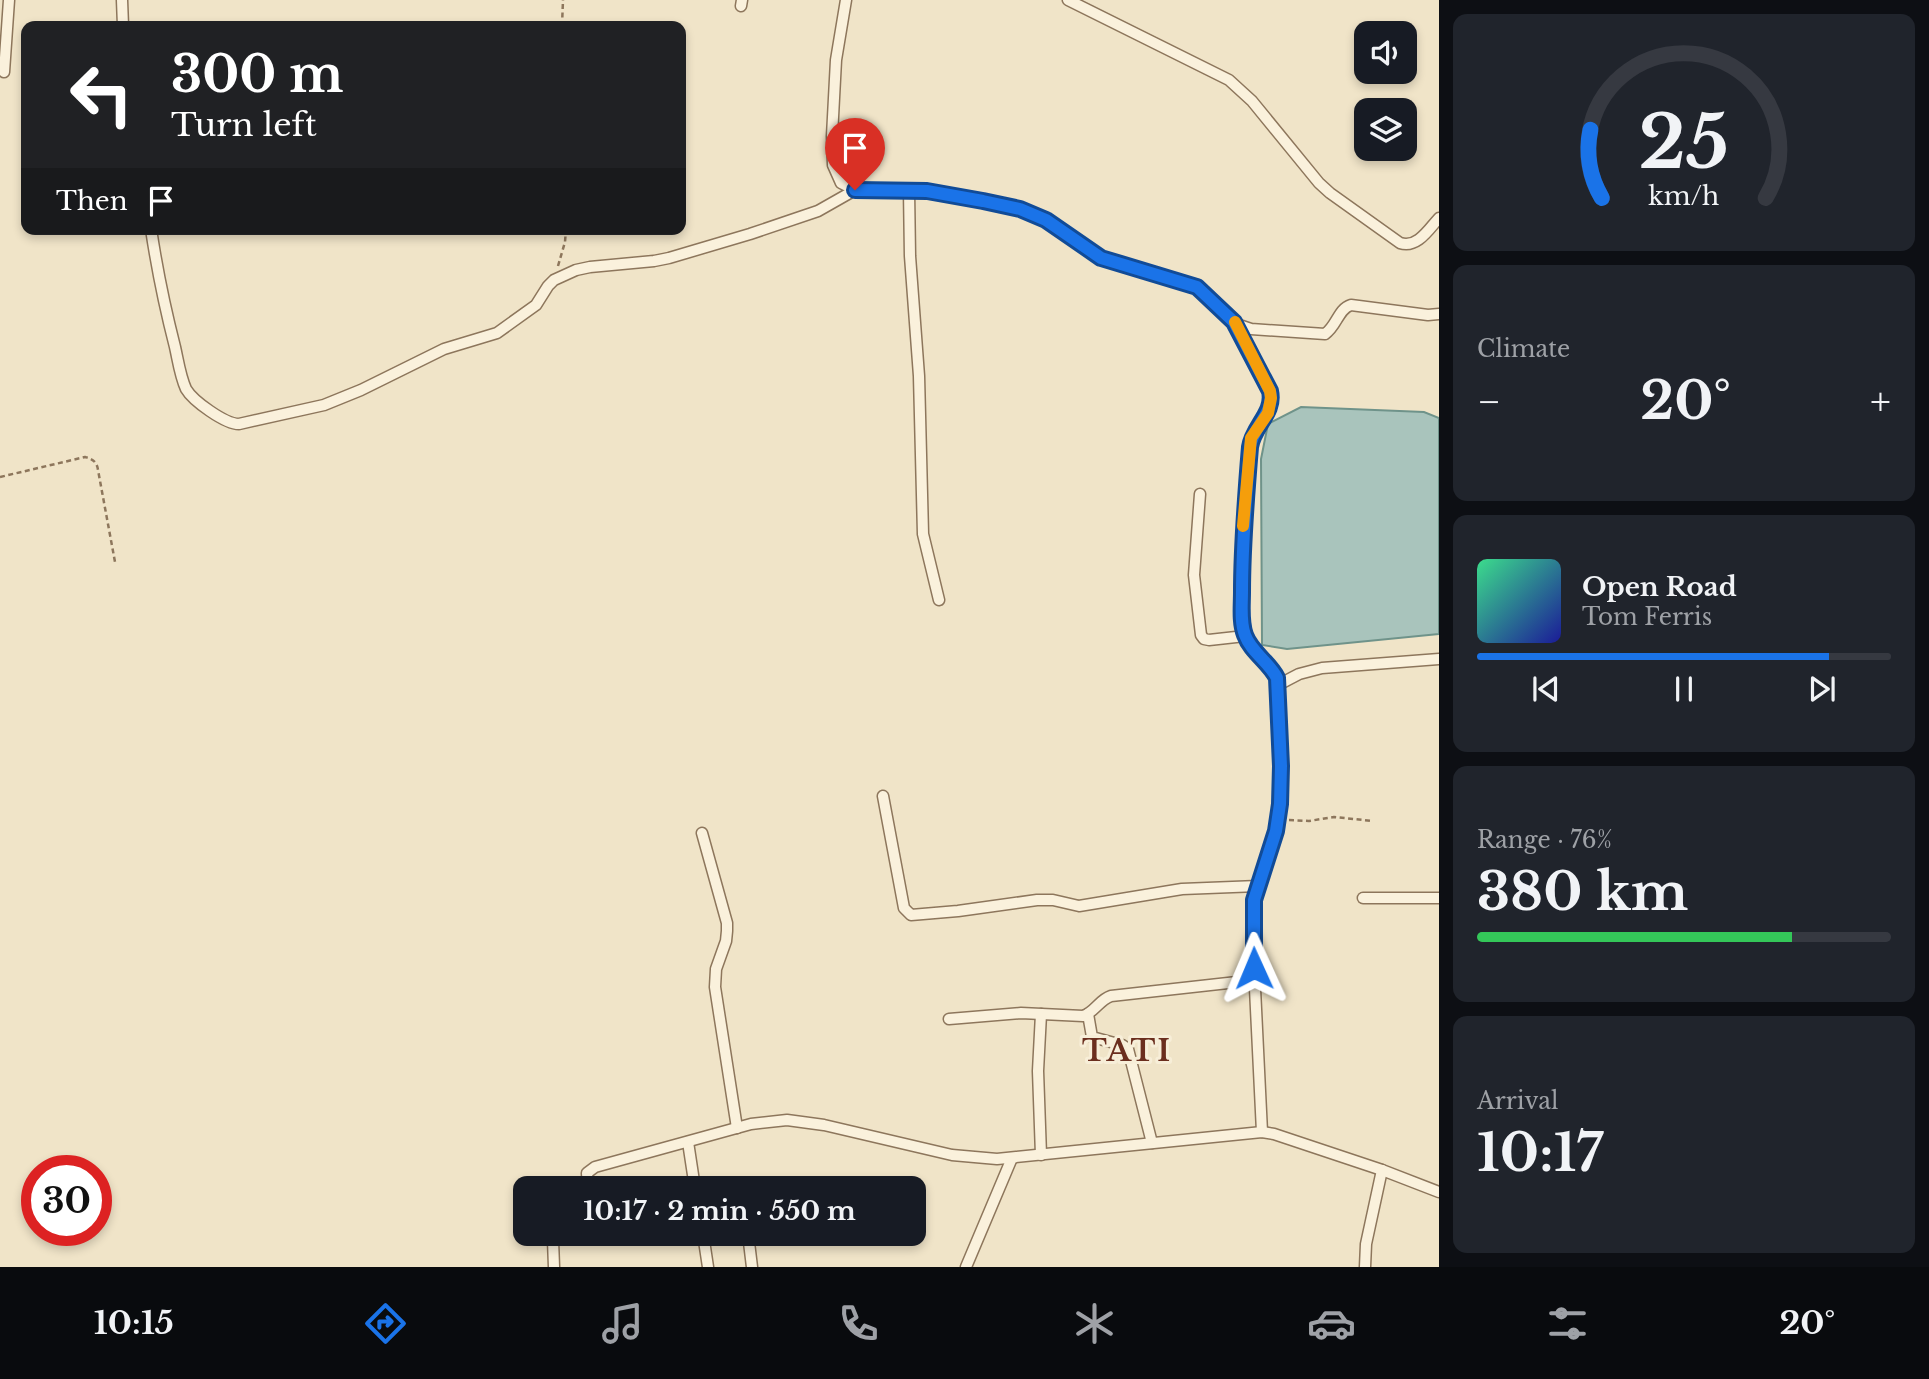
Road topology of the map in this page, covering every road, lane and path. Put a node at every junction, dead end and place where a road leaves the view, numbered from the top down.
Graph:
1 (9, 0) edge
2 (122, 0) edge
3 (563, 0) edge
4 (846, 0) edge
5 (1068, 0) edge
6 (124, 21) edge
7 (562, 21) edge
8 (4, 72) dead end
9 (855, 190) junction
10 (909, 190) junction
11 (1439, 218) edge
12 (152, 235) edge
13 (566, 235) edge
14 (554, 280) junction
15 (1439, 314) edge
16 (1234, 322) junction
17 (0, 477) edge
18 (1200, 494) dead end
19 (115, 562) dead end
20 (939, 600) dead end
21 (1245, 636) junction
22 (1439, 659) edge
23 (1278, 685) junction
24 (883, 796) dead end
25 (1278, 819) junction
26 (1373, 821) dead end
27 (702, 833) dead end
28 (1258, 886) junction
29 (1363, 898) dead end
30 (1439, 898) edge
31 (1255, 980) junction
32 (1041, 1014) junction
33 (1088, 1014) junction
34 (949, 1019) dead end
35 (737, 1128) junction
36 (1262, 1132) junction
37 (688, 1142) junction
38 (1152, 1143) junction
39 (1041, 1155) junction
40 (1012, 1158) junction
41 (1382, 1170) junction
42 (586, 1176) edge
43 (693, 1176) edge
44 (1439, 1192) edge
45 (553, 1246) edge
46 (705, 1246) edge
47 (749, 1246) edge
48 (970, 1263) edge
49 (554, 1267) edge
50 (708, 1267) edge
51 (752, 1267) edge
52 (1365, 1267) edge

1 - 8 street
2 - 6 street
3 - 7 path
4 - 9 street
5 - 11 street
9 - 10 street
9 - 14 street
10 - 16 street
10 - 20 street
12 - 14 street
13 - 14 path
15 - 16 street
16 - 21 street
17 - 19 path
18 - 21 street
21 - 23 street
22 - 23 street
23 - 25 street
24 - 28 street
25 - 26 path
25 - 28 street
27 - 35 street
28 - 31 street
29 - 30 street
31 - 33 street
31 - 36 street
32 - 33 street
32 - 34 street
32 - 39 street
33 - 38 street
35 - 37 street
35 - 40 street
36 - 38 street
36 - 41 street
37 - 42 street
37 - 43 street
38 - 39 street
39 - 40 street
40 - 48 street
41 - 44 street
41 - 52 street
45 - 49 street
46 - 50 street
47 - 51 street

